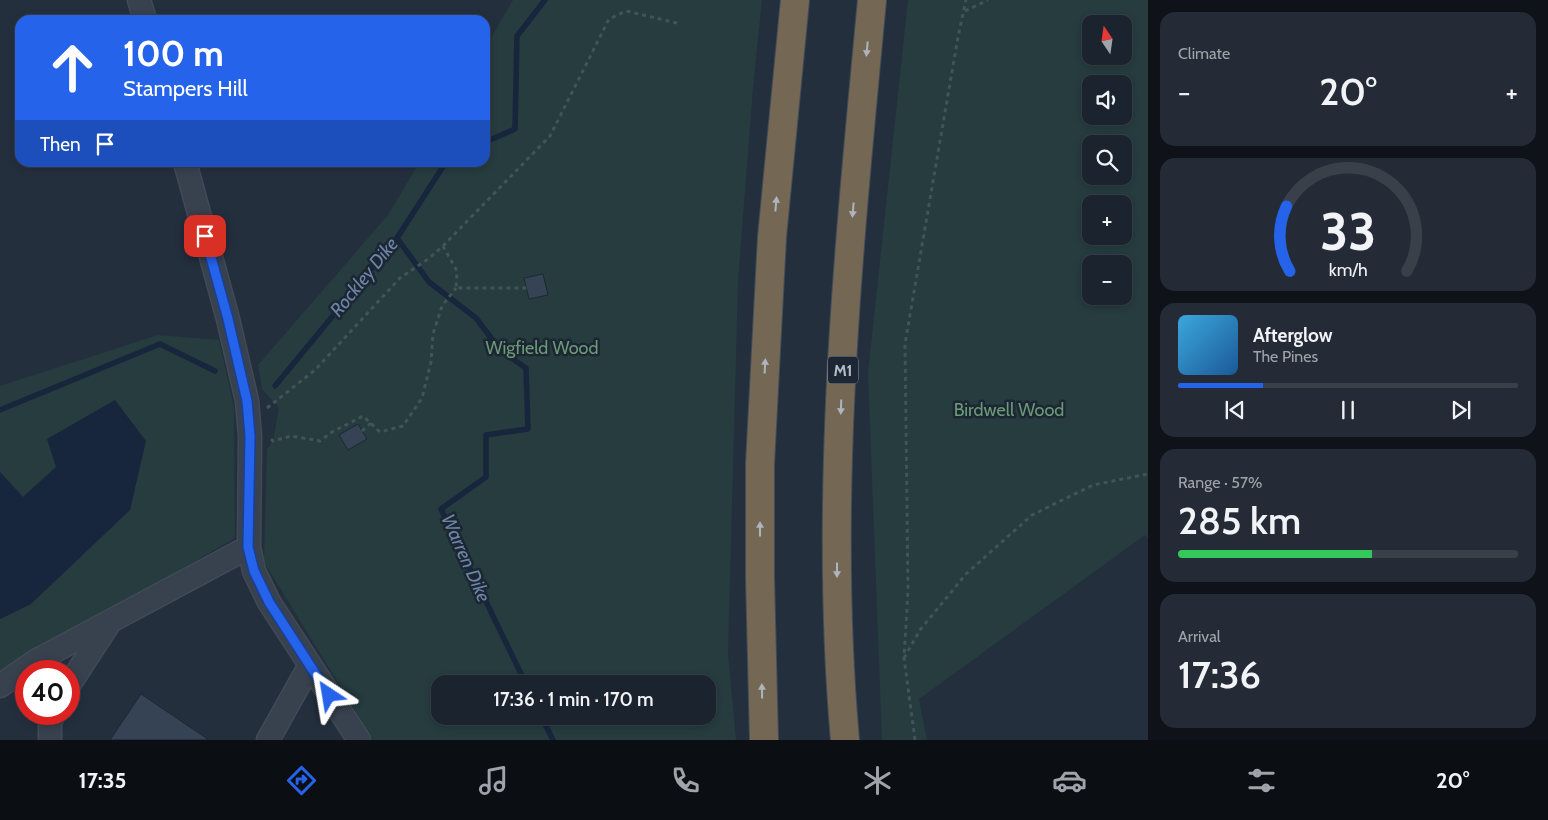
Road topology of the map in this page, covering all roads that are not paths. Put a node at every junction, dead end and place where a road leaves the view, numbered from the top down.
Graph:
1 (139, 0) edge
2 (795, 0) edge
3 (872, 0) edge
4 (144, 15) edge
5 (186, 167) edge
6 (248, 547) junction
7 (112, 619) junction
8 (310, 665) junction
9 (80, 667) edge
10 (0, 686) edge
11 (50, 725) edge
12 (50, 740) edge
13 (268, 740) edge
14 (358, 740) edge
15 (764, 740) edge
16 (845, 740) edge

1 - 4 street
15 -> 2 highway
3 -> 16 highway, M1
5 - 6 street
6 - 7 street
6 - 8 street
7 - 9 street
7 - 10 street
8 - 13 street
8 - 14 street
11 - 12 street

